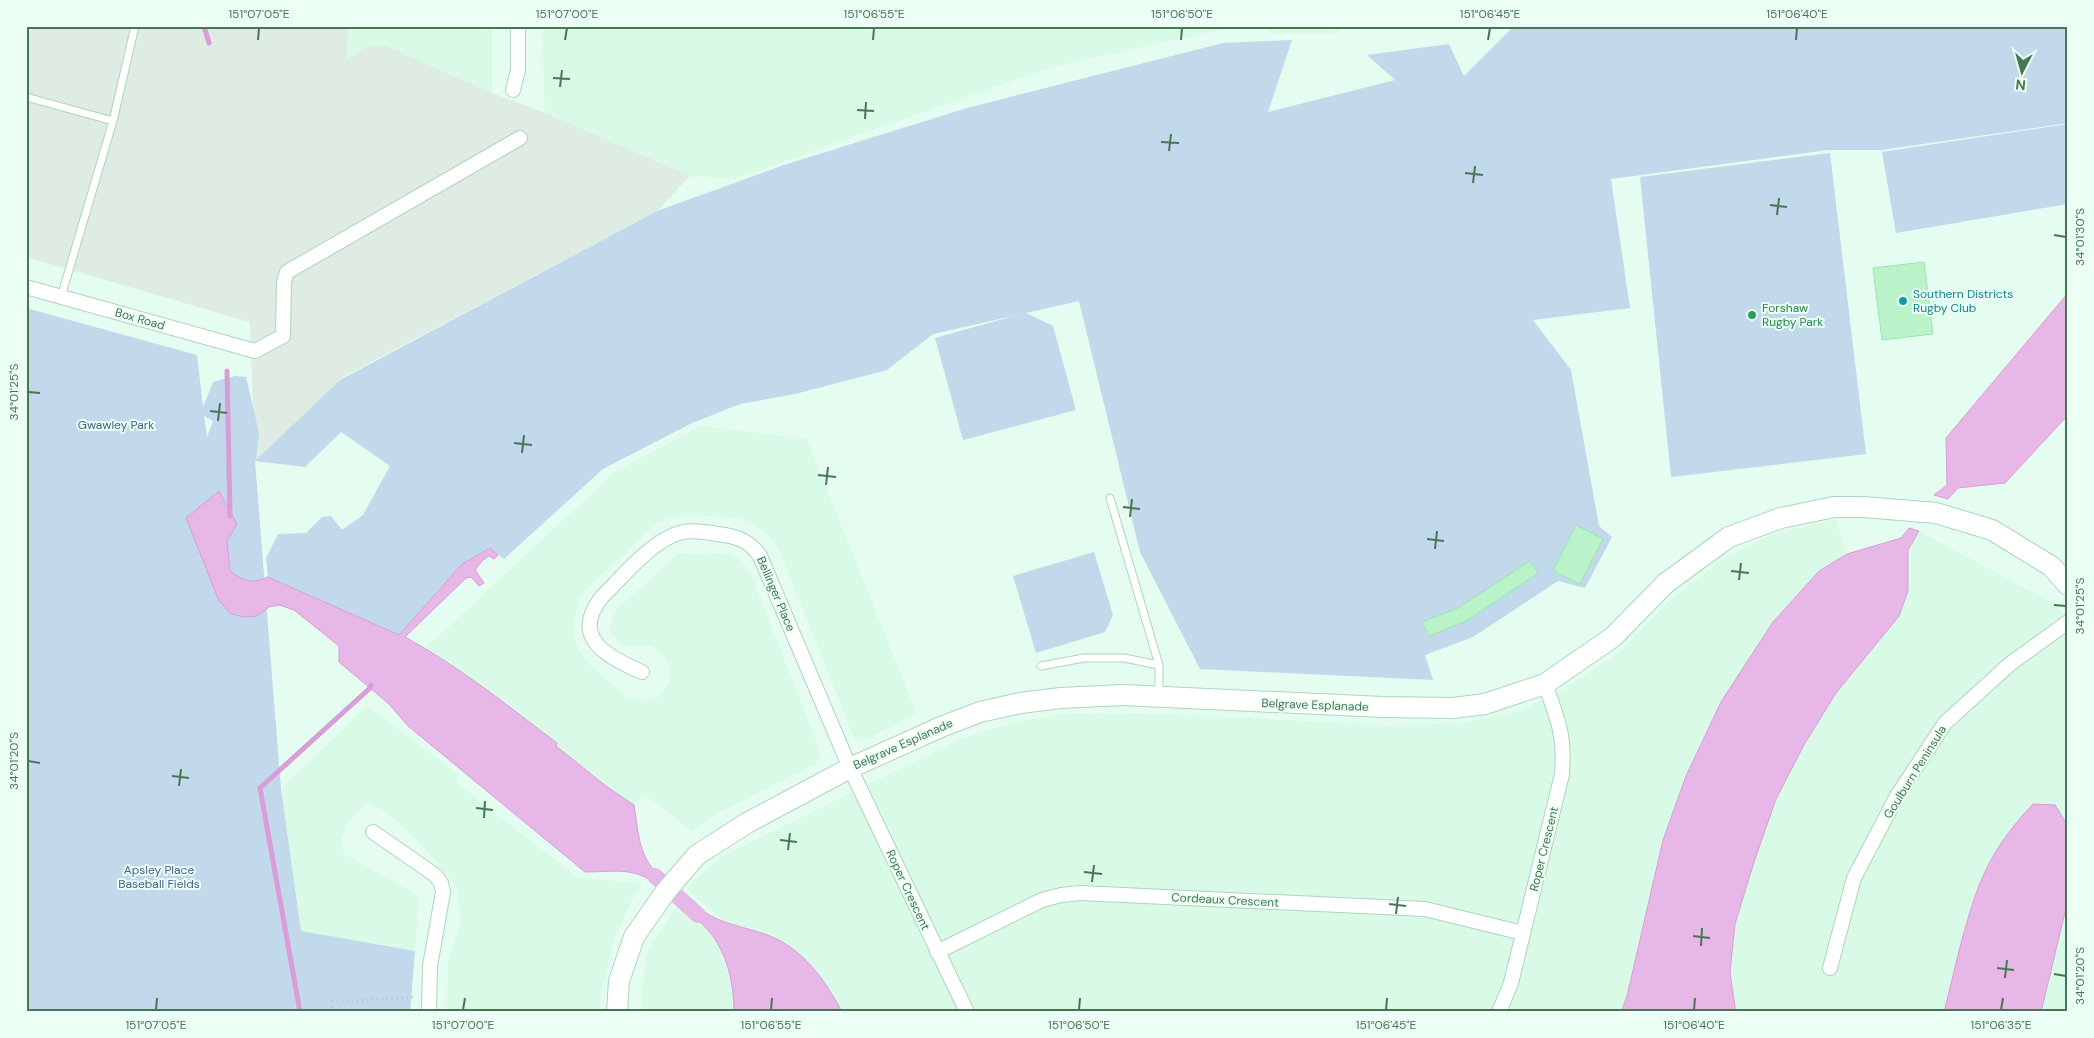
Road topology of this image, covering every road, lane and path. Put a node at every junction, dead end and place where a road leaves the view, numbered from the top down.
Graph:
1 (135, 26) edge
2 (518, 26) edge
3 (513, 90) dead end
4 (26, 98) edge
5 (112, 121) junction
6 (520, 138) dead end
7 (26, 287) edge
8 (61, 297) junction
9 (1110, 498) dead end
10 (2068, 585) edge
11 (2068, 622) edge
12 (1158, 665) junction
13 (1041, 666) dead end
14 (642, 672) dead end
15 (1545, 684) junction
16 (1159, 697) junction
17 (850, 768) junction
18 (373, 832) dead end
19 (1524, 933) junction
20 (937, 952) junction
21 (1830, 968) dead end
22 (428, 996) junction
23 (330, 1012) edge
24 (429, 1012) edge
25 (617, 1012) edge
26 (967, 1012) edge
27 (1499, 1012) edge

1 - 5 lane
2 - 3 street
4 - 5 lane
5 - 8 lane
6 - 8 street, Box Road
7 - 8 street, Box Road
9 - 12 lane
10 - 15 street, Belgrave Esplanade
11 - 21 street, Goulburn Peninsula
12 - 13 lane
12 - 16 lane
14 - 17 street, Bellinger Place
15 - 16 street, Belgrave Esplanade
15 - 19 street, Roper Crescent
16 - 17 street, Belgrave Esplanade
17 - 20 street, Roper Crescent
17 - 25 street, Belgrave Esplanade
18 - 22 street
19 - 20 street, Cordeaux Crescent
19 - 27 street, Roper Crescent
20 - 26 street, Roper Crescent
22 - 23 path
22 - 24 street

